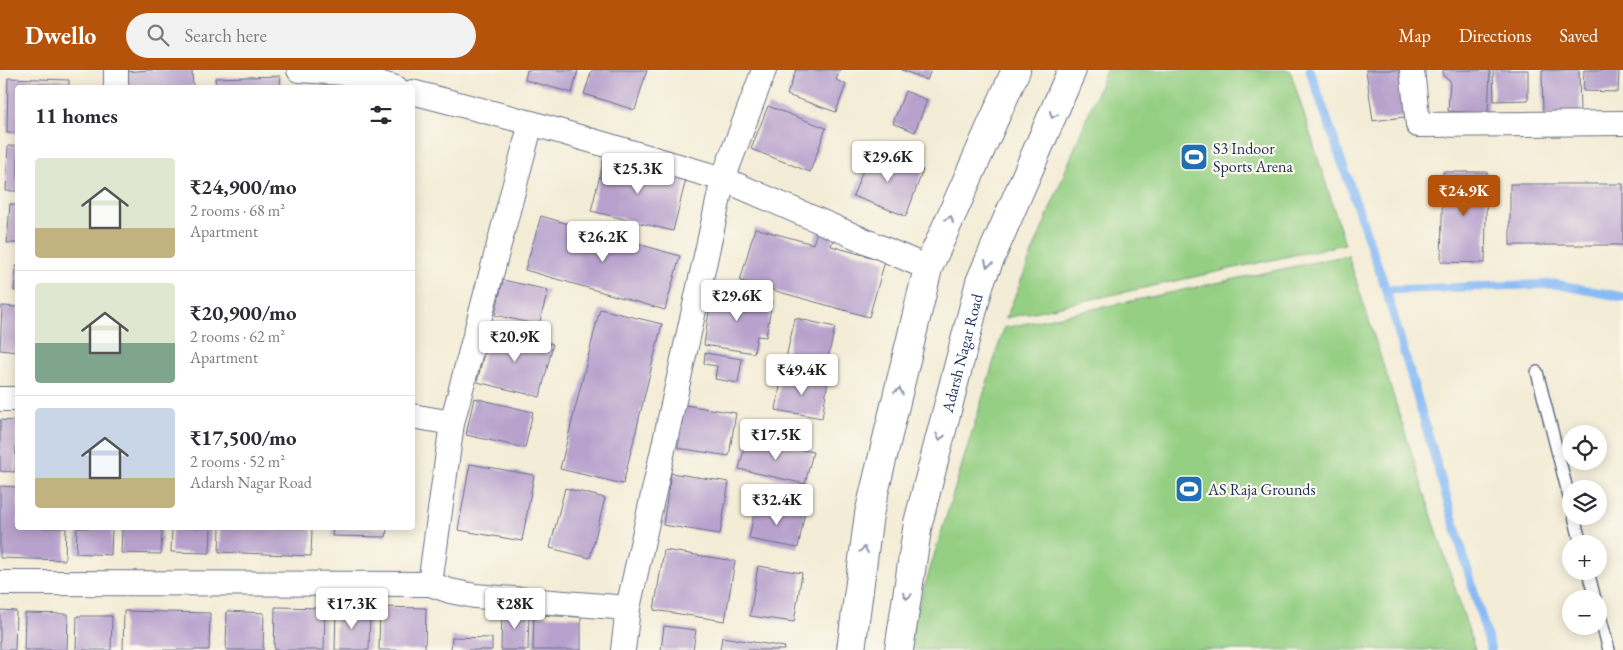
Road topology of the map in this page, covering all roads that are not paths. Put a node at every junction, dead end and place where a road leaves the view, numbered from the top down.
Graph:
1 (116, 70) edge
2 (299, 70) edge
3 (764, 70) edge
4 (1016, 70) edge
5 (1072, 70) edge
6 (1412, 70) edge
7 (343, 77) edge
8 (116, 85) edge
9 (382, 85) edge
10 (415, 93) edge
11 (530, 123) junction
12 (1623, 123) edge
13 (723, 179) junction
14 (928, 268) junction
15 (1537, 372) dead end
16 (0, 399) edge
17 (15, 399) edge
18 (415, 417) edge
19 (452, 423) junction
20 (1565, 480) edge
21 (0, 583) edge
22 (430, 584) junction
23 (628, 608) junction
24 (1604, 635) edge
25 (623, 650) edge
26 (851, 650) edge
27 (899, 650) edge
28 (1608, 650) edge

1 - 8 street
2 - 7 street
3 - 13 street
14 -> 4 main road
5 -> 27 main road, Adarsh Nagar Road
6 - 12 street
7 - 9 street
10 - 11 street
11 - 13 street
11 - 19 street
13 - 14 street
13 - 23 street
26 -> 14 main road
15 - 20 lane
16 - 17 street
18 - 19 street
19 - 22 street
21 - 22 street
22 - 23 street
23 - 25 street
24 - 28 lane

